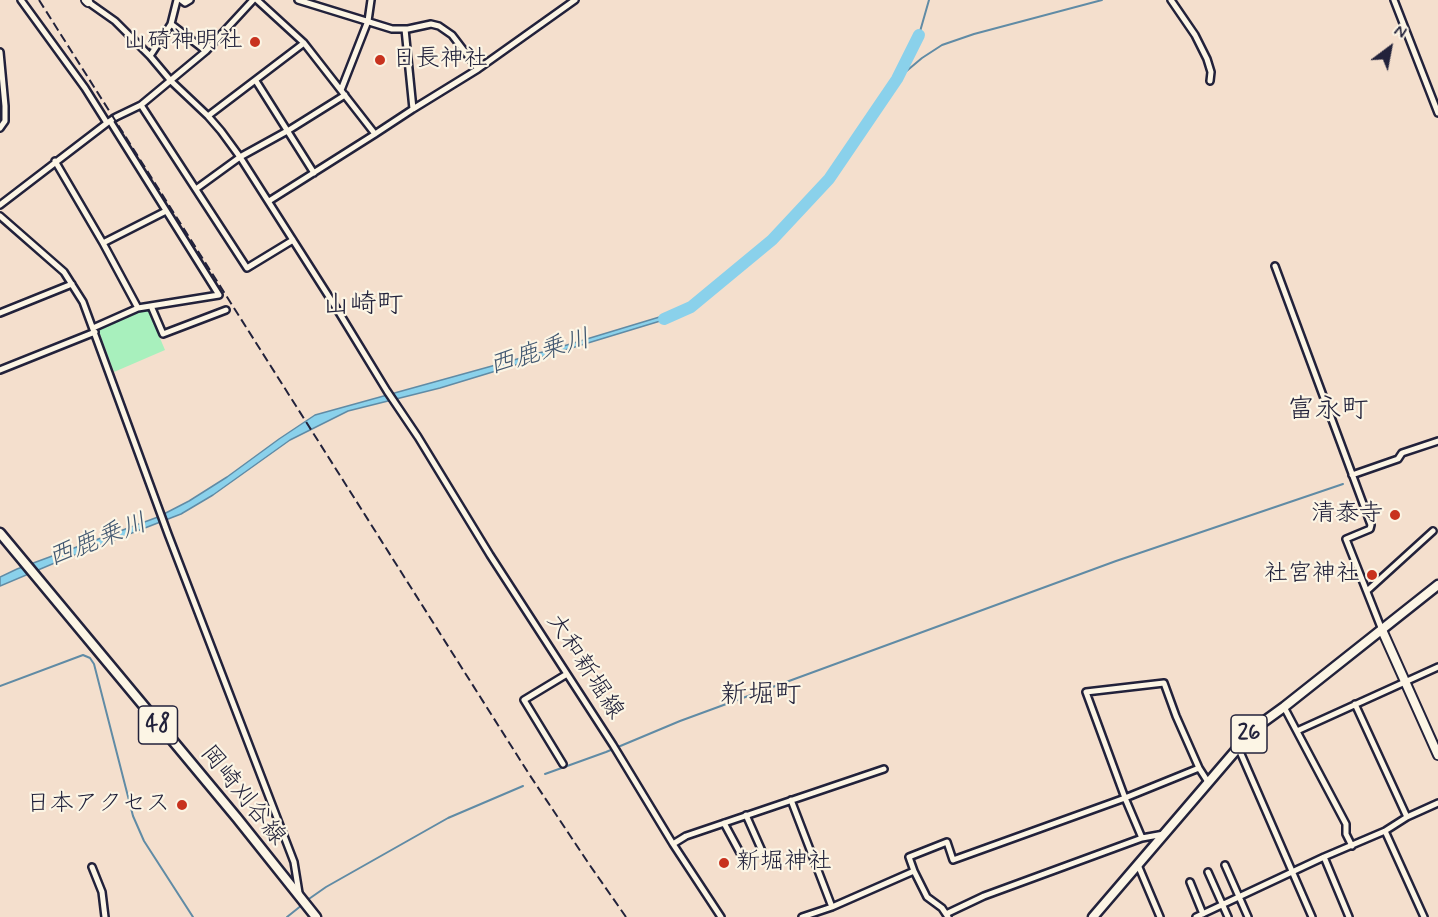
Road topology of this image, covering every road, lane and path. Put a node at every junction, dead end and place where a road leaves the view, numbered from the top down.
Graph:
1 (21, 0) edge
2 (179, 0) edge
3 (190, 0) edge
4 (255, 0) edge
5 (298, 0) edge
6 (371, 0) edge
7 (575, 0) edge
8 (1171, 0) edge
9 (1394, 0) edge
10 (87, 1) edge
11 (368, 21) junction
12 (171, 24) junction
13 (405, 29) junction
14 (304, 43) junction
15 (206, 51) junction
16 (0, 52) edge
17 (150, 57) junction
18 (478, 69) junction
19 (171, 81) junction
20 (256, 81) junction
21 (1210, 81) dead end
22 (343, 92) junction
23 (141, 105) junction
24 (413, 109) junction
25 (1438, 113) edge
26 (208, 116) junction
27 (108, 122) junction
28 (0, 128) edge
29 (289, 130) junction
30 (375, 134) junction
31 (240, 158) junction
32 (55, 161) junction
33 (314, 173) junction
34 (196, 189) junction
35 (268, 201) junction
36 (0, 205) edge
37 (166, 211) junction
38 (0, 216) edge
39 (293, 240) junction
40 (103, 243) junction
41 (1275, 266) dead end
42 (72, 284) junction
43 (151, 306) junction
44 (138, 308) junction
45 (226, 310) dead end
46 (0, 313) edge
47 (94, 330) junction
48 (0, 370) edge
49 (1438, 441) edge
50 (1352, 475) junction
51 (1433, 531) dead end
52 (0, 533) edge
53 (1438, 585) edge
54 (1366, 591) junction
55 (1382, 630) junction
56 (1438, 667) edge
57 (567, 675) junction
58 (1406, 681) junction
59 (1355, 704) junction
60 (1284, 707) junction
61 (1297, 731) junction
62 (1238, 747) junction
63 (1438, 754) edge
64 (563, 764) dead end
65 (1199, 768) junction
66 (884, 769) dead end
67 (1208, 782) junction
68 (1125, 798) junction
69 (791, 800) junction
70 (1438, 803) edge
71 (746, 815) junction
72 (1407, 817) junction
73 (724, 823) junction
74 (1385, 831) junction
75 (1165, 833) junction
76 (1142, 838) junction
77 (673, 844) junction
78 (1352, 846) junction
79 (1324, 857) junction
80 (1138, 864) junction
81 (1225, 865) dead end
82 (93, 867) dead end
83 (914, 871) junction
84 (1208, 872) dead end
85 (1292, 872) junction
86 (1190, 882) dead end
87 (299, 897) junction
88 (1239, 897) junction
89 (1223, 904) junction
90 (832, 907) junction
91 (1206, 914) edge
92 (947, 915) edge
93 (105, 917) edge
94 (316, 917) edge
95 (721, 917) edge
96 (802, 917) edge
97 (1093, 917) edge
98 (1160, 917) edge
99 (1196, 917) edge
100 (1228, 917) edge
101 (1248, 917) edge
102 (1312, 917) edge
103 (1349, 917) edge
104 (1424, 917) edge

1 - 27 street
2 - 3 street
2 - 12 street
4 - 14 street
4 - 15 street
5 - 11 street
6 - 11 street
7 - 18 street
8 - 21 street
9 - 25 street
10 - 17 street, 大和新堀線
11 - 13 street
11 - 22 street
12 - 15 street
12 - 17 street
13 - 18 street
13 - 24 street
14 - 20 street
14 - 22 street
15 - 19 street
16 - 28 street
17 - 19 street, 大和新堀線
18 - 24 street
19 - 23 street
19 - 26 street, 大和新堀線
20 - 26 street
20 - 29 street
22 - 29 street
22 - 30 street
23 - 27 street
23 - 34 street
24 - 30 street
26 - 31 street, 大和新堀線
27 - 32 street
27 - 37 street
29 - 31 street
29 - 33 street
30 - 33 street
31 - 34 street
31 - 35 street, 大和新堀線
32 - 36 street
32 - 40 street
33 - 35 street
34 - 39 street
35 - 39 street, 大和新堀線
37 - 40 street
37 - 43 street
38 - 42 street
39 - 57 street, 大和新堀線
40 - 44 street
41 - 50 street
42 - 46 street
42 - 47 street
43 - 44 street
43 - 45 street
44 - 47 street
47 - 48 street
47 - 87 street
49 - 50 street
50 - 54 street
51 - 54 street
52 - 87 main road, 岡崎刈谷線 / 48
53 - 55 main road, 26
54 - 55 street
55 - 58 street
55 - 60 main road, 26
56 - 58 street
57 - 64 street
57 - 77 street, 大和新堀線
58 - 59 street
58 - 63 street
59 - 61 street
59 - 72 street
60 - 61 street
60 - 62 main road, 26
61 - 78 street
62 - 67 main road, 26
62 - 85 street
65 - 67 street
65 - 68 street
65 - 68 street
66 - 69 street
67 - 75 main road, 26
68 - 76 street
68 - 83 street
69 - 71 street
69 - 90 street
70 - 72 street
71 - 73 street
71 - 73 street
72 - 74 street
73 - 77 street
74 - 78 street
74 - 104 street
75 - 76 street
75 - 80 main road, 26
76 - 92 street
77 - 95 street, 大和新堀線
78 - 79 street
79 - 85 street
79 - 103 street
80 - 97 main road, 26
80 - 98 street
81 - 88 street
82 - 93 street
83 - 90 street
83 - 92 street
84 - 89 street
85 - 88 street
85 - 102 street
86 - 91 street
87 - 94 main road, 岡崎刈谷線 / 48
88 - 89 street
88 - 101 street
89 - 91 street
89 - 100 street
90 - 96 street
91 - 99 street

